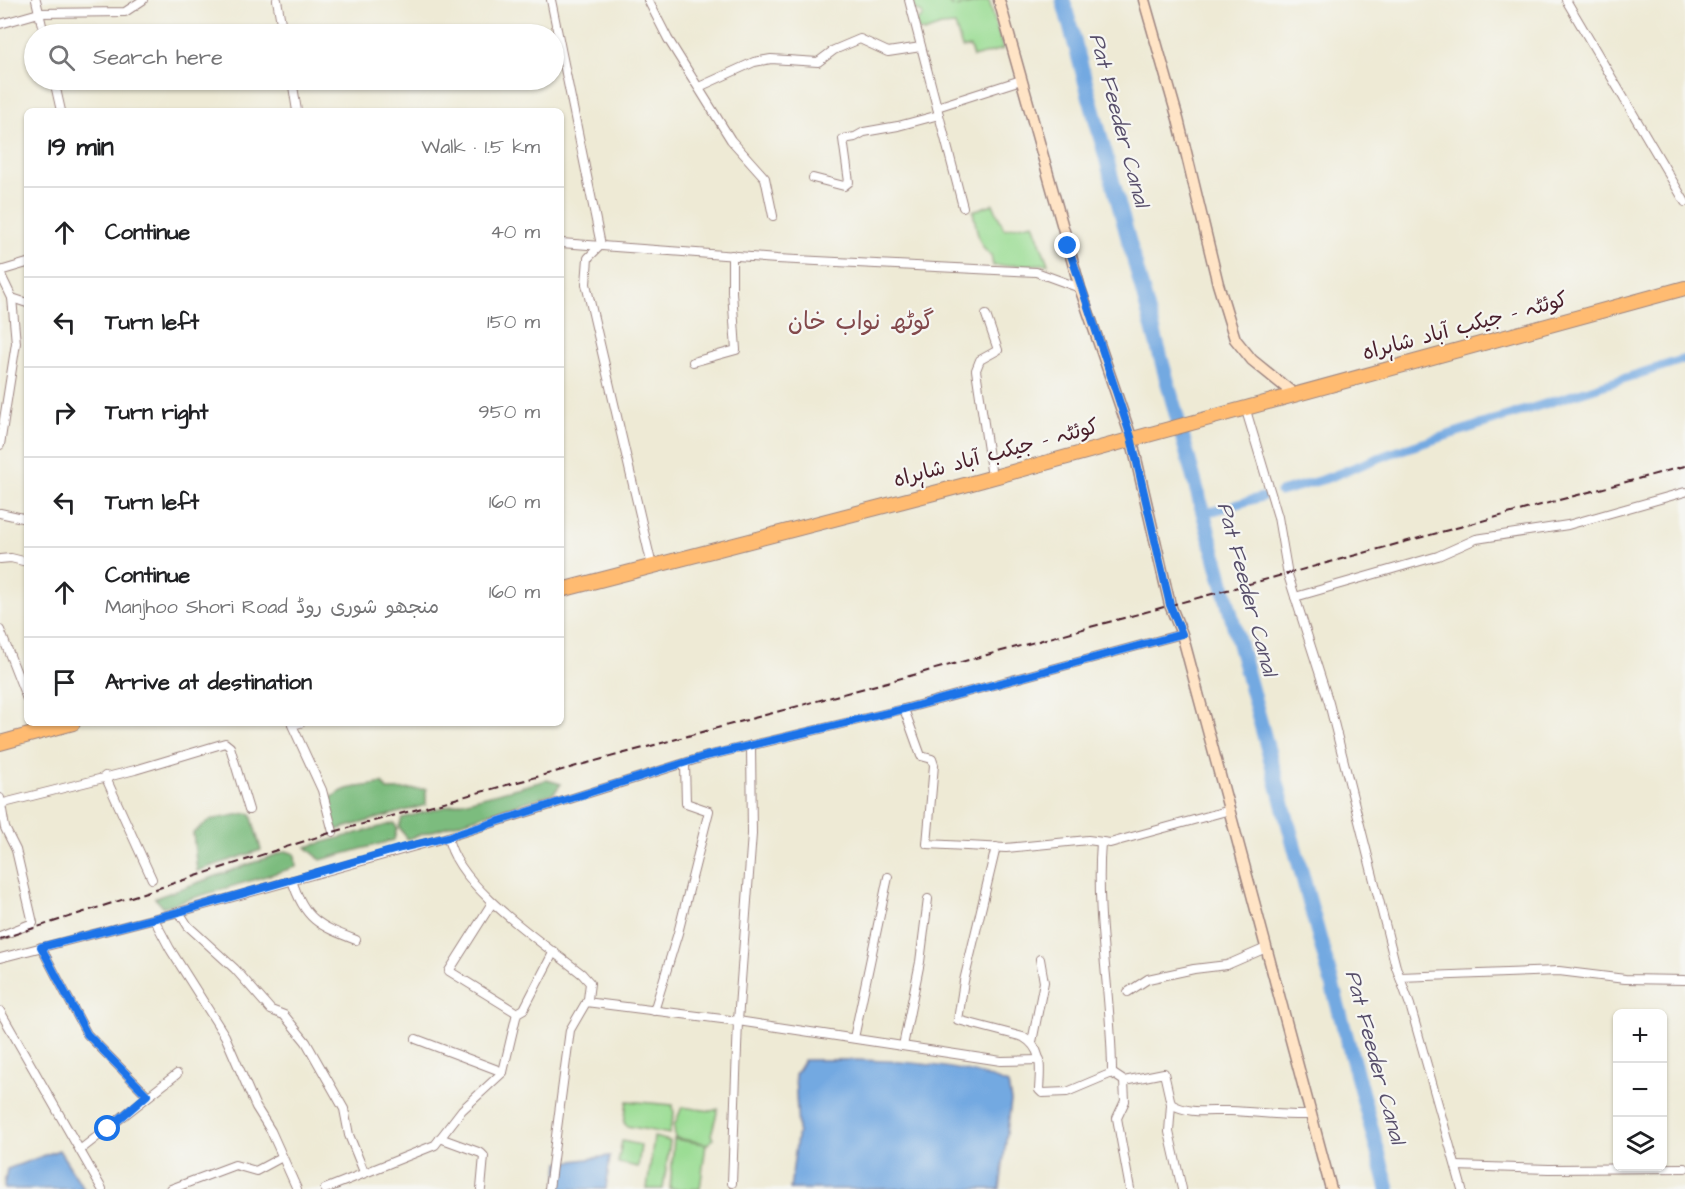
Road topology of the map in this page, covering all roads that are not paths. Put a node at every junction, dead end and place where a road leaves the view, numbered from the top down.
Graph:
1 (36, 0) edge
2 (143, 0) edge
3 (277, 0) edge
4 (551, 0) edge
5 (648, 0) edge
6 (909, 0) edge
7 (999, 0) edge
8 (1144, 0) edge
9 (1566, 0) edge
10 (39, 13) junction
11 (0, 24) edge
12 (42, 24) edge
13 (281, 24) edge
14 (556, 24) edge
15 (921, 47) junction
16 (564, 64) edge
17 (1021, 80) junction
18 (699, 87) junction
19 (56, 90) edge
20 (293, 90) edge
21 (60, 108) edge
22 (296, 108) edge
23 (938, 111) junction
24 (813, 178) dead end
25 (1685, 202) edge
26 (963, 207) dead end
27 (773, 216) dead end
28 (564, 243) edge
29 (601, 245) junction
30 (732, 255) junction
31 (24, 264) edge
32 (0, 272) edge
33 (1080, 288) junction
34 (1685, 288) edge
35 (12, 298) junction
36 (24, 302) edge
37 (986, 315) dead end
38 (693, 362) dead end
39 (1294, 394) junction
40 (1245, 407) junction
41 (1131, 437) junction
42 (0, 445) edge
43 (992, 477) junction
44 (1685, 492) edge
45 (0, 513) edge
46 (24, 518) edge
47 (0, 559) edge
48 (24, 561) edge
49 (652, 566) junction
50 (564, 589) edge
51 (1295, 597) junction
52 (0, 630) edge
53 (1182, 634) junction
54 (24, 691) edge
55 (904, 709) junction
56 (292, 726) edge
57 (38, 728) edge
58 (0, 743) edge
59 (751, 745) junction
60 (685, 764) junction
61 (105, 776) junction
62 (0, 802) edge
63 (249, 810) dead end
64 (1230, 810) junction
65 (333, 832) dead end
66 (448, 837) junction
67 (1101, 842) junction
68 (996, 847) junction
69 (888, 877) dead end
70 (152, 879) dead end
71 (292, 880) junction
72 (928, 899) dead end
73 (492, 903) junction
74 (179, 912) junction
75 (154, 919) junction
76 (0, 936) edge
77 (356, 940) dead end
78 (41, 947) junction
79 (1266, 948) junction
80 (554, 951) junction
81 (0, 958) edge
82 (1040, 959) dead end
83 (1400, 977) junction
84 (1685, 980) edge
85 (1128, 992) dead end
86 (586, 1002) junction
87 (0, 1011) edge
88 (654, 1011) junction
89 (517, 1013) junction
90 (738, 1021) junction
91 (854, 1038) junction
92 (416, 1039) dead end
93 (1032, 1042) junction
94 (903, 1046) junction
95 (1040, 1060) junction
96 (502, 1072) junction
97 (1112, 1073) junction
98 (177, 1074) dead end
99 (1124, 1081) junction
100 (147, 1095) junction
101 (1171, 1104) junction
102 (1311, 1115) junction
103 (440, 1138) junction
104 (80, 1150) junction
105 (282, 1157) junction
106 (1456, 1166) junction
107 (1685, 1168) edge
108 (363, 1172) junction
109 (732, 1183) dead end
110 (102, 1189) edge
111 (171, 1189) edge
112 (297, 1189) edge
113 (326, 1189) edge
114 (481, 1189) edge
115 (549, 1189) edge
116 (1130, 1189) edge
117 (1182, 1189) edge
118 (1330, 1189) edge
119 (1462, 1189) edge

1 - 10 street
2 - 10 street
3 - 13 street
4 - 14 street
5 - 18 street
6 - 15 street
7 - 17 street
8 - 39 street
9 - 25 street
10 - 11 street
10 - 12 street
15 - 18 street
15 - 23 street
16 - 29 street
17 - 23 street
17 - 33 street
18 - 27 street
19 - 21 street
20 - 22 street
23 - 24 street
23 - 26 street
28 - 29 street
29 - 30 street
29 - 49 street
30 - 33 street
30 - 38 street
31 - 32 street
32 - 35 street
33 - 41 street
34 - 39 highway, کوئٹہ - جیکب آباد شاہراہ
35 - 36 street
35 - 42 street
37 - 43 street
39 - 40 highway, کوئٹہ - جیکب آباد شاہراہ
40 - 41 highway, کوئٹہ - جیکب آباد شاہراہ
40 - 51 street
41 - 43 highway, کوئٹہ - جیکب آباد شاہراہ
41 - 53 street
43 - 49 highway, کوئٹہ - جیکب آباد شاہراہ
44 - 51 street
45 - 46 street
47 - 48 street
49 - 50 highway, کوئٹہ - جیکب آباد شاہراہ
51 - 83 street
52 - 54 street
53 - 55 street
53 - 64 street
55 - 59 street
55 - 68 street
56 - 65 street
57 - 58 highway
59 - 60 street
59 - 90 street
60 - 66 street
60 - 88 street
61 - 62 street
61 - 63 street
61 - 70 street
62 - 76 street
64 - 67 street
64 - 79 street
66 - 71 street
66 - 73 street
67 - 68 street
67 - 97 street
68 - 93 street
69 - 91 street
71 - 74 street
71 - 77 street
72 - 94 street
73 - 80 street
73 - 89 street
74 - 75 street
74 - 108 street
75 - 78 street
75 - 105 street
78 - 81 street
78 - 100 street
79 - 85 street
79 - 102 street
80 - 86 street
80 - 89 street
82 - 93 street
83 - 84 street
83 - 106 street
86 - 88 street
86 - 115 street
87 - 104 street
88 - 90 street
89 - 96 street
90 - 91 street
90 - 109 street
91 - 94 street
92 - 96 street
93 - 95 street
94 - 95 street
95 - 97 street
96 - 103 street
97 - 99 street
98 - 100 street
99 - 101 street
99 - 116 street
100 - 104 street
101 - 102 street
101 - 117 street
102 - 118 street
103 - 108 street
103 - 114 street
104 - 110 street
105 - 111 street
105 - 112 street
106 - 107 street
106 - 119 street
108 - 113 street

